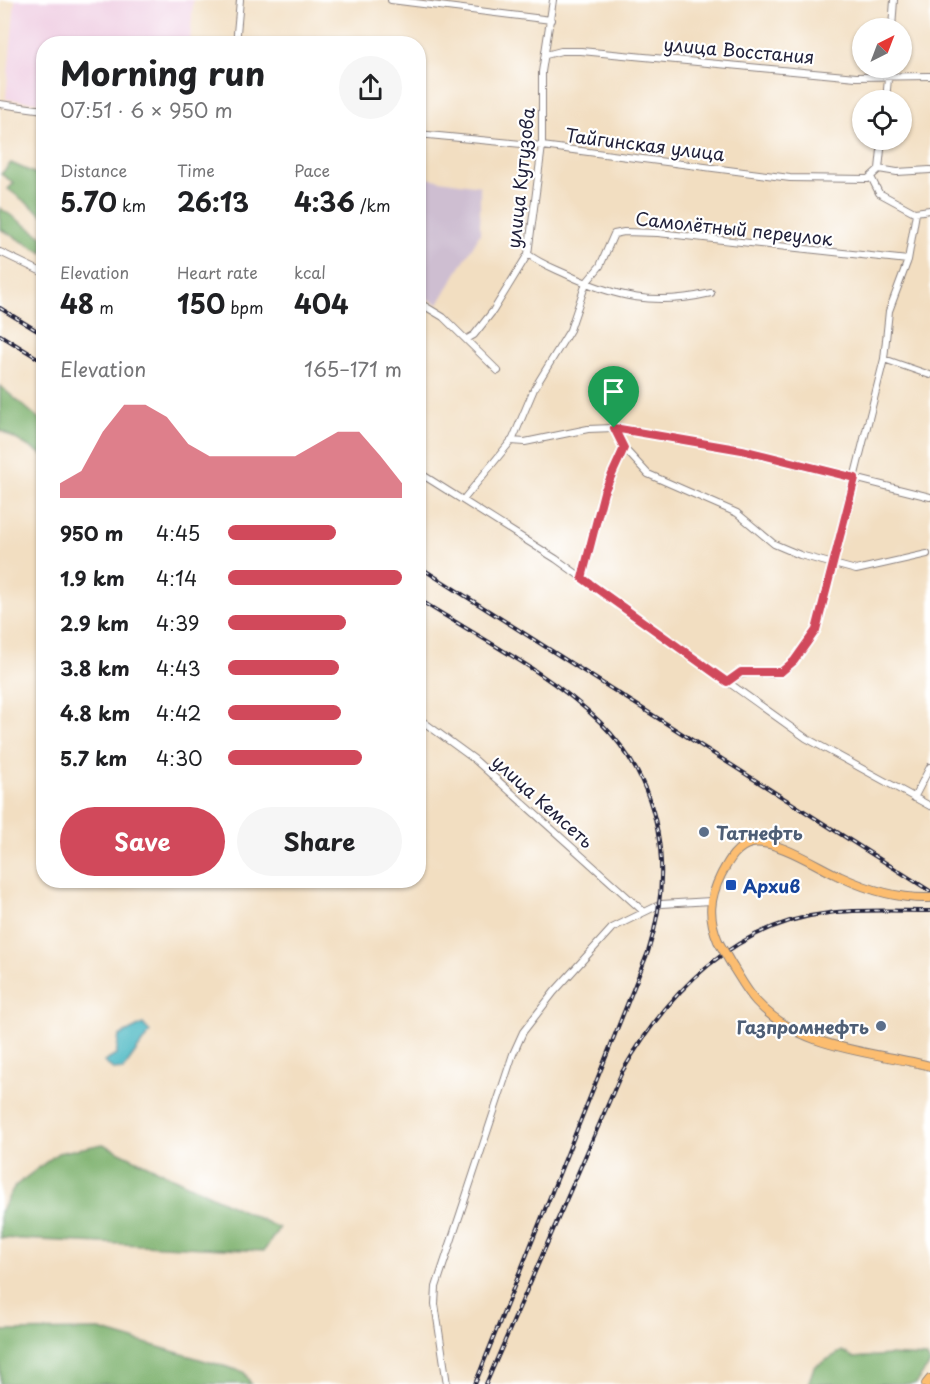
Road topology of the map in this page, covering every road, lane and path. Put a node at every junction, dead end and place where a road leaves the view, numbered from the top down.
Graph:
1 (240, 0) edge
2 (394, 0) edge
3 (553, 0) edge
4 (894, 0) edge
5 (893, 18) edge
6 (551, 20) junction
7 (237, 36) edge
8 (549, 43) junction
9 (561, 51) junction
10 (546, 55) junction
11 (912, 76) edge
12 (930, 76) edge
13 (852, 77) edge
14 (0, 104) edge
15 (36, 109) edge
16 (426, 135) edge
17 (542, 146) junction
18 (881, 150) edge
19 (879, 169) junction
20 (930, 170) edge
21 (870, 178) junction
22 (930, 210) edge
23 (915, 212) junction
24 (0, 252) edge
25 (528, 254) junction
26 (908, 260) junction
27 (36, 269) edge
28 (586, 284) junction
29 (711, 293) dead end
30 (426, 307) edge
31 (466, 339) junction
32 (884, 359) junction
33 (498, 370) dead end
34 (930, 375) edge
35 (614, 428) junction
36 (511, 441) junction
37 (624, 448) junction
38 (426, 477) edge
39 (855, 478) junction
40 (930, 496) edge
41 (463, 500) junction
42 (927, 554) dead end
43 (834, 563) junction
44 (582, 578) junction
45 (727, 682) junction
46 (426, 724) edge
47 (930, 767) edge
48 (914, 798) junction
49 (930, 806) edge
50 (930, 898) edge
51 (711, 901) junction
52 (641, 913) junction
53 (930, 1066) edge
54 (930, 1379) edge
55 (447, 1384) edge
56 (926, 1384) edge

1 - 7 street
2 - 6 street
3 - 6 street, улица Кутузова
4 - 5 street
6 - 8 street, улица Кутузова
8 - 9 street
8 - 10 street, улица Кутузова
9 - 10 street, улица Восстания
9 - 13 street, улица Восстания
10 - 17 street, улица Кутузова
11 - 12 street, улица Восстания
14 - 15 street
16 - 17 street, Тайгинская улица
17 - 21 street, Тайгинская улица
17 - 25 street, улица Кутузова
18 - 19 street
19 - 20 street
19 - 21 street
21 - 23 street
22 - 23 street
23 - 26 street
24 - 27 street
25 - 28 street
25 - 31 street, улица Кутузова
26 - 28 street, Самолётный переулок
26 - 32 street
28 - 29 street
28 - 36 street, Самолётный переулок
30 - 31 street
31 - 33 street
32 - 34 street
32 - 39 street
35 - 36 street
35 - 37 street
35 - 39 street
36 - 41 street, Самолётный переулок
37 - 43 street
37 - 44 street
38 - 41 street
39 - 40 street
39 - 43 street
41 - 44 street
42 - 43 street
43 - 45 street
44 - 45 street
45 - 48 street
46 - 52 street, улица Кемсеть
47 - 48 street
48 - 49 street
50 - 51 main road
51 - 52 street
51 - 53 main road, bridge
52 - 55 street
54 - 56 main road

